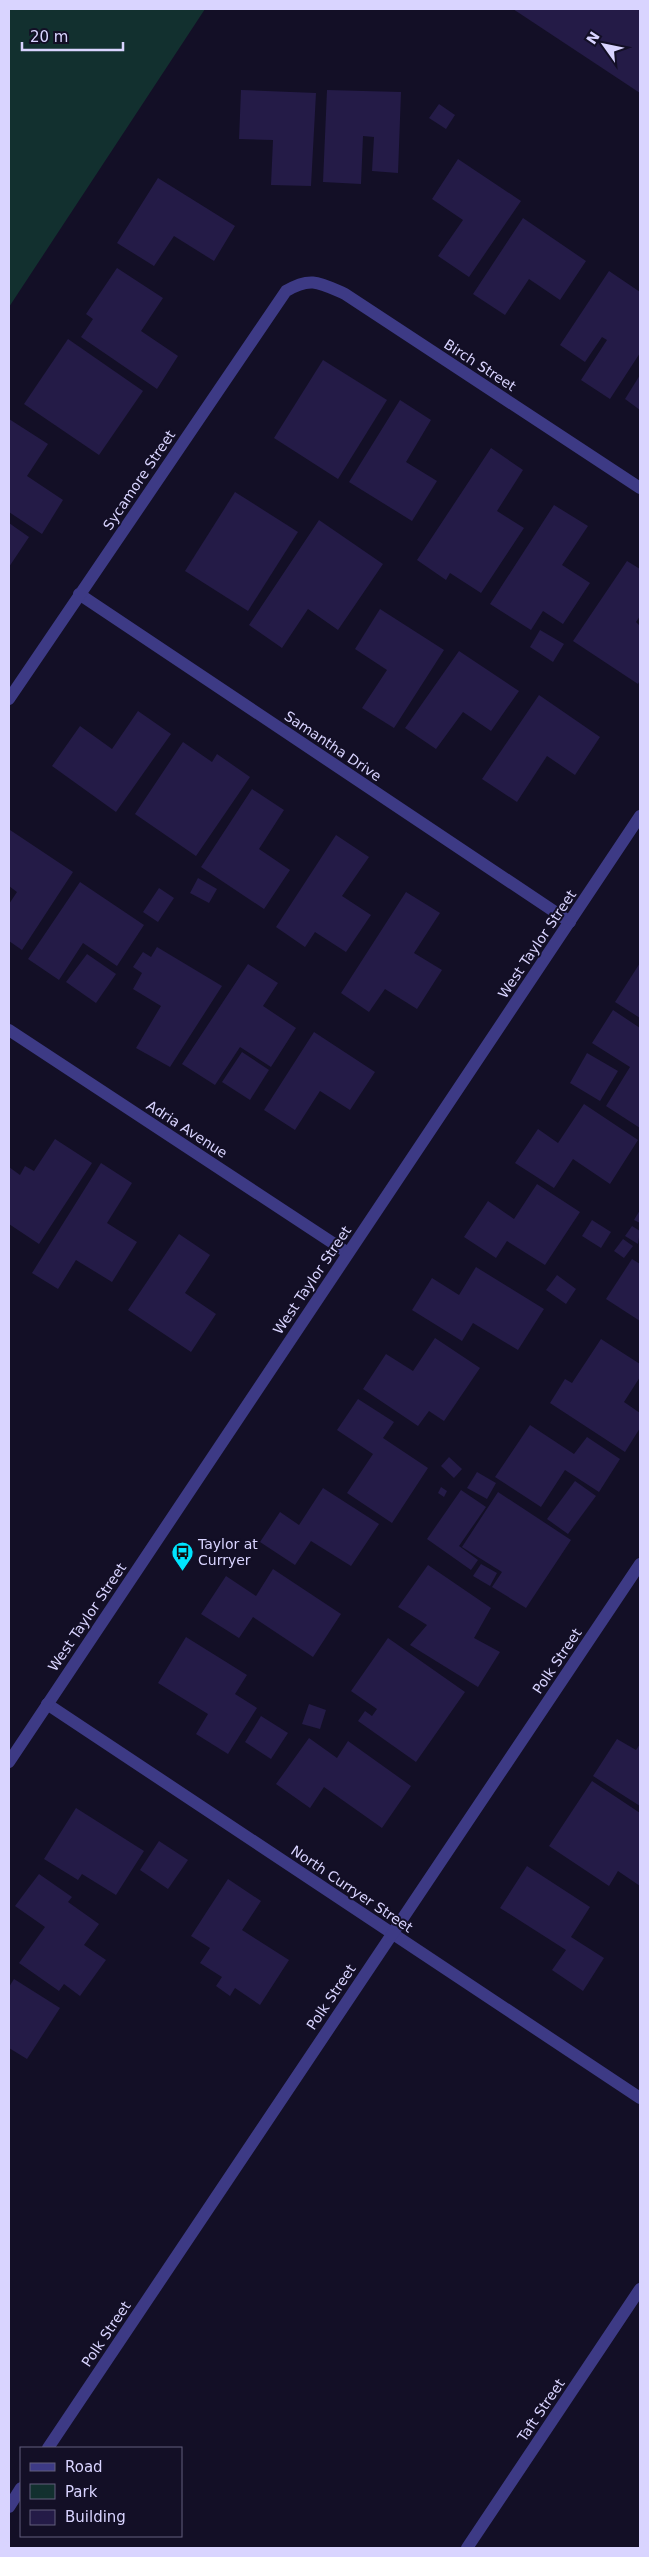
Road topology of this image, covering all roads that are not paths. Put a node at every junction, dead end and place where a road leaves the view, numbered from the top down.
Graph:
1 (299, 283) joint
2 (640, 488) edge
3 (79, 594) junction
4 (9, 699) edge
5 (640, 816) edge
6 (570, 922) junction
7 (9, 1030) edge
8 (348, 1252) junction
9 (640, 1564) edge
10 (47, 1704) junction
11 (9, 1762) edge
12 (391, 1933) junction
13 (640, 2098) edge
14 (640, 2289) edge
15 (49, 2447) edge
16 (20, 2490) edge
17 (9, 2507) edge
18 (466, 2548) edge

1 - 2 street, Birch Street
1 - 3 street, Sycamore Street
3 - 4 street, Sycamore Street
3 - 6 street, Samantha Drive
5 - 6 street, West Taylor Street
6 - 8 street, West Taylor Street
7 - 8 street, Adria Avenue
8 - 10 street, West Taylor Street
9 - 12 street, Polk Street
10 - 11 street, West Taylor Street
10 - 12 street, North Curryer Street
12 - 13 street, North Curryer Street
12 - 15 street, Polk Street
14 - 18 street, Taft Street
16 - 17 street

